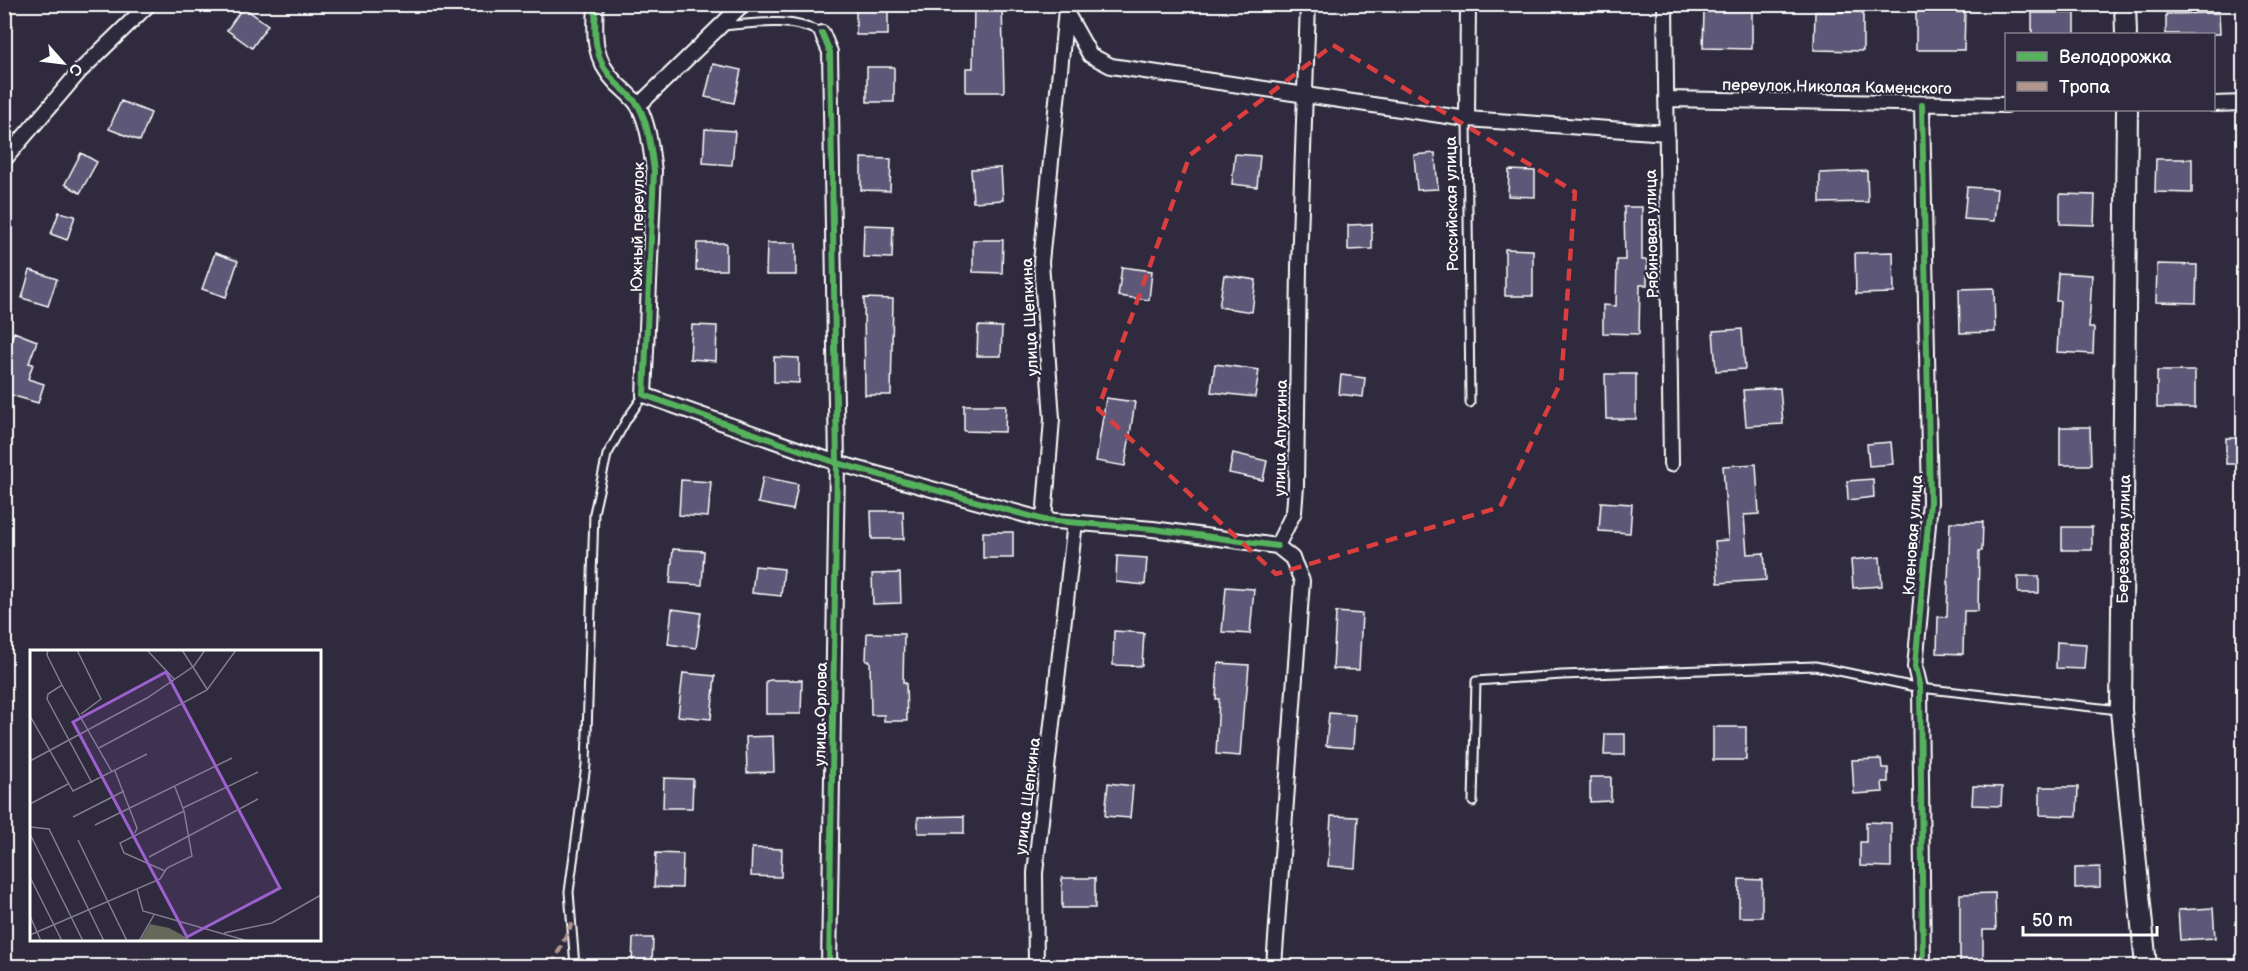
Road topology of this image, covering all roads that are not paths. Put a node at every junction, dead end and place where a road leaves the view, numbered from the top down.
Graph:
1 (149, 4) edge
2 (596, 4) edge
3 (743, 4) edge
4 (1308, 4) edge
5 (1468, 4) edge
6 (1665, 4) edge
7 (2125, 4) edge
8 (1066, 8) edge
9 (721, 26) junction
10 (822, 33) joint
11 (2126, 33) edge
12 (1305, 95) junction
13 (1666, 99) junction
14 (2244, 103) edge
15 (2215, 104) edge
16 (1922, 105) junction
17 (2005, 105) edge
18 (638, 106) junction
19 (2127, 111) edge
20 (1467, 119) junction
21 (1667, 133) junction
22 (4, 160) edge
23 (645, 395) junction
24 (1470, 403) dead end
25 (837, 463) junction
26 (1671, 464) dead end
27 (1044, 520) junction
28 (1075, 522) junction
29 (1277, 546) junction
30 (1920, 688) junction
31 (2121, 710) junction
32 (1473, 802) dead end
33 (575, 966) edge
34 (829, 966) edge
35 (1036, 966) edge
36 (1274, 966) edge
37 (1923, 966) edge
38 (2146, 966) edge

1 - 22 street
2 - 18 street, Южный переулок
3 - 9 street
4 - 12 street, улица Апухтина
5 - 20 street, Российская улица
6 - 13 street, Рябиновая улица
7 - 11 main road
8 - 12 street
8 - 27 street, улица Щепкина
9 - 10 lane
9 - 18 street
10 - 25 street, улица Орлова
12 - 20 street
12 - 29 street, улица Апухтина
13 - 16 street, переулок Николая Каменского
13 - 21 street, Рябиновая улица
14 - 15 street
16 - 17 street, переулок Николая Каменского
16 - 30 street, Кленовая улица
18 - 23 street, Южный переулок
19 - 31 main road, Берёзовая улица
20 - 21 street
20 - 24 lane, Российская улица
21 - 26 street, Рябиновая улица
23 - 25 street
23 - 33 lane
25 - 27 street
25 - 34 street, улица Орлова
27 - 28 street
28 - 29 street
28 - 35 street, улица Щепкина
29 - 36 street
30 - 31 lane
30 - 32 lane
30 - 37 street, Кленовая улица
31 - 38 main road, Берёзовая улица

